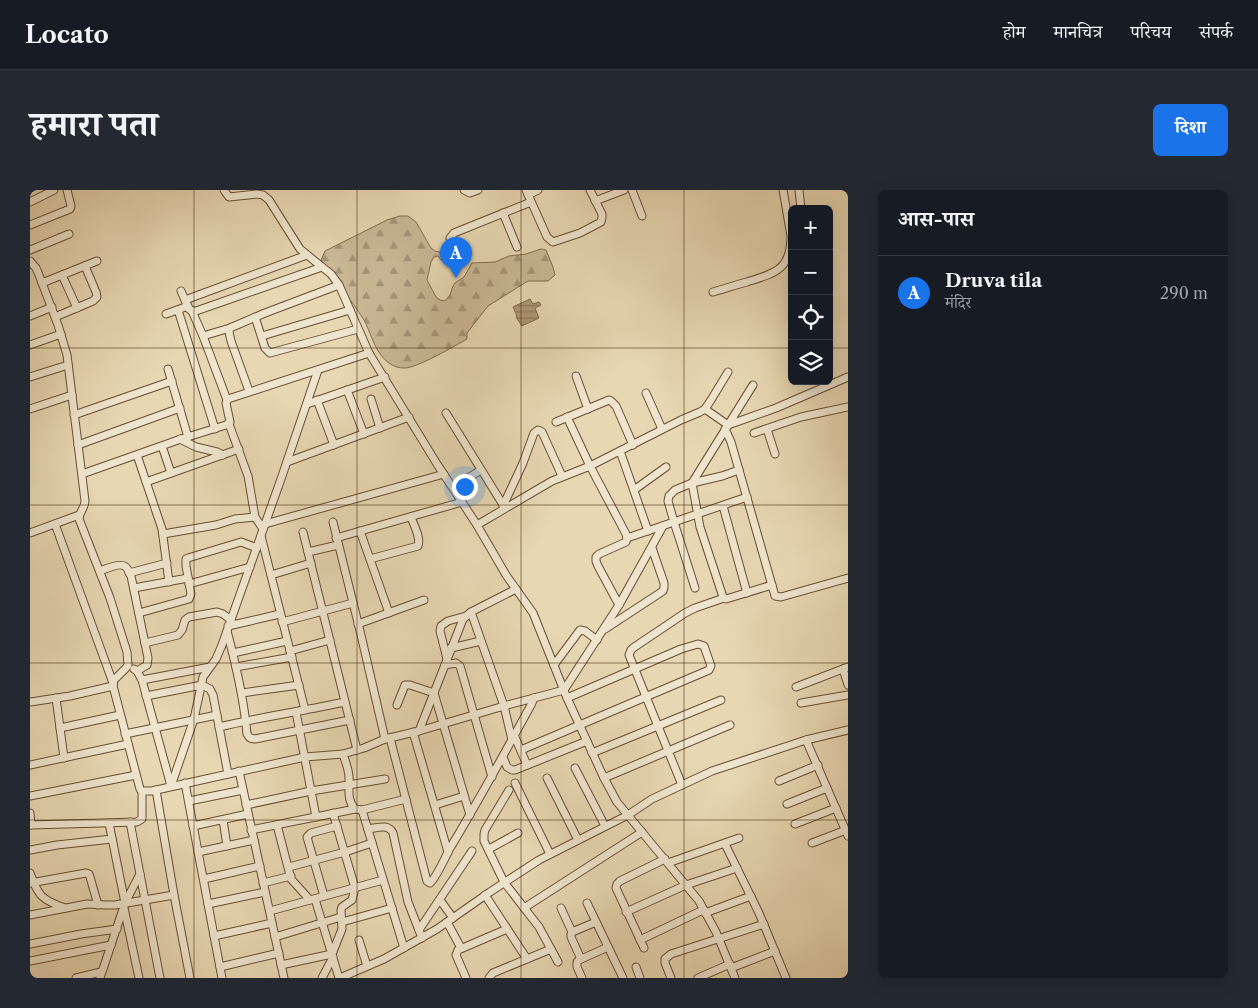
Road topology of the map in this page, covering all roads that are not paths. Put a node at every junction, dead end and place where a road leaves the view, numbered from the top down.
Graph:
1 (54, 190) edge
2 (67, 190) edge
3 (224, 190) edge
4 (464, 190) edge
5 (478, 190) edge
6 (538, 190) edge
7 (590, 190) edge
8 (624, 190) edge
9 (632, 190) edge
10 (783, 190) edge
11 (799, 190) edge
12 (528, 196) edge
13 (595, 201) junction
14 (30, 202) edge
15 (801, 205) edge
16 (503, 213) junction
17 (642, 216) dead end
18 (30, 225) edge
19 (69, 234) dead end
20 (517, 247) dead end
21 (30, 250) edge
22 (306, 255) junction
23 (456, 256) dead end
24 (30, 261) edge
25 (97, 261) dead end
26 (85, 266) junction
27 (322, 267) junction
28 (62, 275) junction
29 (42, 283) junction
30 (339, 285) junction
31 (181, 291) dead end
32 (713, 292) dead end
33 (188, 306) junction
34 (52, 308) junction
35 (77, 308) junction
36 (178, 310) junction
37 (350, 310) junction
38 (166, 314) dead end
39 (30, 316) edge
40 (55, 317) junction
41 (256, 317) junction
42 (230, 328) junction
43 (358, 329) junction
44 (61, 334) junction
45 (203, 336) junction
46 (262, 336) junction
47 (30, 345) edge
48 (369, 353) junction
49 (68, 365) junction
50 (168, 369) dead end
51 (318, 370) junction
52 (728, 372) dead end
53 (576, 376) dead end
54 (848, 376) edge
55 (30, 377) edge
56 (385, 378) junction
57 (172, 381) junction
58 (753, 385) dead end
59 (347, 390) junction
60 (249, 391) junction
61 (646, 393) dead end
62 (72, 395) junction
63 (371, 399) dead end
64 (227, 400) junction
65 (316, 400) junction
66 (307, 404) junction
67 (848, 407) edge
68 (180, 408) junction
69 (30, 409) edge
70 (588, 409) junction
71 (705, 409) junction
72 (446, 413) dead end
73 (74, 415) junction
74 (409, 417) junction
75 (567, 417) junction
76 (556, 422) dead end
77 (229, 424) junction
78 (726, 427) junction
79 (380, 428) junction
80 (214, 429) junction
81 (662, 429) junction
82 (767, 429) junction
83 (754, 433) dead end
84 (364, 434) junction
85 (188, 437) junction
86 (180, 439) junction
87 (633, 444) junction
88 (78, 445) junction
89 (334, 445) junction
90 (162, 446) junction
91 (238, 449) junction
92 (620, 451) junction
93 (775, 454) dead end
94 (137, 455) junction
95 (223, 455) junction
96 (287, 462) junction
97 (590, 466) junction
98 (666, 467) dead end
99 (481, 470) junction
100 (739, 470) junction
101 (82, 474) junction
102 (171, 474) junction
103 (444, 474) junction
104 (562, 476) junction
105 (146, 482) junction
106 (692, 483) junction
107 (453, 487) junction
108 (634, 490) junction
109 (747, 497) junction
110 (462, 502) junction
111 (723, 506) junction
112 (504, 507) junction
113 (698, 514) junction
114 (79, 516) junction
115 (255, 516) junction
116 (411, 517) junction
117 (333, 522) dead end
118 (674, 522) junction
119 (54, 524) junction
120 (477, 525) junction
121 (663, 526) junction
122 (263, 530) junction
123 (360, 531) junction
124 (648, 531) junction
125 (303, 532) dead end
126 (30, 533) edge
127 (163, 534) junction
128 (627, 538) junction
129 (337, 541) junction
130 (257, 548) junction
131 (652, 548) junction
132 (308, 552) junction
133 (370, 559) junction
134 (167, 563) junction
135 (311, 563) junction
136 (250, 567) junction
137 (100, 571) junction
138 (130, 573) junction
139 (270, 575) junction
140 (848, 578) edge
141 (189, 581) junction
142 (169, 582) junction
143 (772, 586) junction
144 (134, 588) junction
145 (695, 588) dead end
146 (516, 589) junction
147 (747, 593) junction
148 (724, 598) junction
149 (424, 600) dead end
150 (353, 603) junction
151 (619, 605) junction
152 (323, 610) junction
153 (139, 613) junction
154 (389, 613) junction
155 (468, 614) junction
156 (281, 618) junction
157 (358, 624) junction
158 (229, 626) junction
159 (602, 631) junction
160 (330, 640) junction
161 (597, 640) junction
162 (288, 641) junction
163 (481, 641) junction
164 (145, 643) junction
165 (451, 648) junction
166 (233, 653) junction
167 (291, 654) junction
168 (446, 662) junction
169 (554, 665) junction
170 (210, 667) junction
171 (236, 667) junction
172 (126, 668) junction
173 (846, 668) edge
174 (635, 669) junction
175 (137, 671) junction
176 (142, 680) junction
177 (113, 684) junction
178 (299, 684) junction
179 (202, 685) junction
180 (848, 685) edge
181 (796, 687) dead end
182 (434, 693) junction
183 (242, 694) junction
184 (566, 694) junction
185 (848, 695) edge
186 (146, 696) junction
187 (646, 697) junction
188 (56, 698) junction
189 (534, 698) junction
190 (721, 700) dead end
191 (30, 702) edge
192 (345, 702) junction
193 (801, 703) dead end
194 (397, 704) dead end
195 (504, 706) junction
196 (304, 710) junction
197 (296, 712) junction
198 (120, 715) junction
199 (217, 715) junction
200 (474, 715) junction
201 (194, 719) junction
202 (246, 720) junction
203 (350, 720) junction
204 (444, 724) junction
205 (730, 725) dead end
206 (580, 726) junction
207 (658, 726) junction
208 (155, 727) junction
209 (219, 727) junction
210 (60, 728) junction
211 (300, 730) junction
212 (848, 730) edge
213 (416, 731) junction
214 (125, 734) junction
215 (513, 737) junction
216 (387, 738) junction
217 (806, 740) junction
218 (587, 741) junction
219 (128, 744) junction
220 (357, 750) junction
221 (521, 750) junction
222 (668, 751) junction
223 (592, 753) junction
224 (343, 754) junction
225 (305, 757) junction
226 (503, 757) junction
227 (64, 758) junction
228 (30, 765) edge
229 (527, 765) junction
230 (818, 765) junction
231 (575, 768) dead end
232 (239, 771) junction
233 (228, 774) junction
234 (136, 775) junction
235 (492, 777) junction
236 (547, 778) dead end
237 (604, 778) junction
238 (385, 779) dead end
239 (778, 781) dead end
240 (185, 783) junction
241 (515, 783) dead end
242 (349, 784) junction
243 (682, 785) junction
244 (171, 786) junction
245 (827, 788) junction
246 (156, 790) junction
247 (243, 790) junction
248 (509, 790) dead end
249 (142, 791) junction
250 (311, 791) junction
251 (30, 796) edge
252 (464, 796) junction
253 (406, 799) junction
254 (189, 801) junction
255 (787, 804) dead end
256 (246, 805) junction
257 (434, 805) junction
258 (836, 808) junction
259 (359, 809) junction
260 (30, 813) edge
261 (333, 813) junction
262 (248, 814) junction
263 (470, 815) junction
264 (628, 815) junction
265 (316, 817) junction
266 (223, 820) junction
267 (109, 822) junction
268 (130, 822) junction
269 (796, 824) dead end
270 (30, 825) edge
271 (277, 825) junction
272 (194, 826) junction
273 (337, 826) junction
274 (605, 826) junction
275 (368, 829) junction
276 (251, 830) junction
277 (642, 832) junction
278 (518, 833) dead end
279 (847, 833) edge
280 (739, 838) dead end
281 (112, 839) junction
282 (254, 840) junction
283 (578, 840) junction
284 (372, 843) junction
285 (812, 843) dead end
286 (725, 844) junction
287 (227, 846) junction
288 (489, 849) junction
289 (30, 850) edge
290 (472, 851) dead end
291 (198, 852) junction
292 (345, 852) junction
293 (448, 852) junction
294 (550, 854) junction
295 (313, 860) junction
296 (666, 861) junction
297 (260, 866) junction
298 (288, 867) junction
299 (737, 868) junction
300 (30, 873) edge
301 (140, 874) junction
302 (291, 876) junction
303 (204, 879) junction
304 (383, 880) junction
305 (504, 882) junction
306 (32, 883) edge
307 (263, 883) junction
308 (686, 885) junction
309 (355, 888) junction
310 (265, 892) junction
311 (174, 894) junction
312 (485, 895) junction
313 (324, 896) junction
314 (751, 896) junction
315 (313, 899) junction
316 (145, 900) junction
317 (440, 900) junction
318 (587, 903) dead end
319 (208, 904) junction
320 (98, 905) junction
321 (124, 905) junction
322 (65, 908) junction
323 (392, 908) junction
324 (524, 908) junction
325 (561, 908) dead end
326 (270, 911) junction
327 (704, 911) junction
328 (626, 912) junction
329 (30, 915) edge
330 (342, 920) junction
331 (450, 920) junction
332 (272, 922) junction
333 (596, 922) junction
334 (323, 923) junction
335 (764, 924) junction
336 (117, 929) junction
337 (507, 929) junction
338 (572, 932) junction
339 (420, 934) junction
340 (214, 936) junction
341 (275, 937) junction
342 (719, 939) junction
343 (359, 940) dead end
344 (640, 940) junction
345 (30, 944) edge
346 (111, 945) junction
347 (608, 947) junction
348 (404, 948) junction
349 (461, 948) junction
350 (644, 948) dead end
351 (551, 949) junction
352 (775, 951) junction
353 (279, 953) junction
354 (332, 956) junction
355 (527, 959) junction
356 (581, 960) junction
357 (30, 961) edge
358 (558, 962) dead end
359 (282, 966) junction
360 (367, 966) junction
361 (731, 966) junction
362 (220, 967) junction
363 (636, 967) dead end
364 (101, 975) edge
365 (76, 978) edge
366 (139, 978) edge
367 (160, 978) edge
368 (190, 978) edge
369 (222, 978) edge
370 (284, 978) edge
371 (322, 978) edge
372 (340, 978) edge
373 (466, 978) edge
374 (489, 978) edge
375 (582, 978) edge
376 (621, 978) edge
377 (640, 978) edge
378 (671, 978) edge
379 (698, 978) edge
380 (735, 978) edge
381 (786, 978) edge

1 - 14 street
2 - 18 street
3 - 22 street
4 - 5 street
6 - 12 street
7 - 13 street
8 - 13 street
9 - 17 street
10 - 32 street
11 - 15 street
12 - 13 street
12 - 16 street
16 - 20 street
16 - 23 street
19 - 21 street
22 - 27 street
22 - 33 street
24 - 29 street
25 - 26 street
26 - 28 street
26 - 35 street
27 - 30 street
27 - 33 street
28 - 29 street
28 - 35 street
29 - 34 street
30 - 37 street
30 - 41 street
31 - 33 street
33 - 36 street
33 - 45 street
34 - 39 street
34 - 40 street
35 - 40 street
36 - 38 street
36 - 80 street
37 - 43 street
37 - 46 street
40 - 44 street
41 - 42 street
41 - 46 street
42 - 45 street
42 - 60 street
43 - 46 street
43 - 48 street
44 - 47 street
44 - 49 street
45 - 64 street
48 - 51 street
48 - 56 street
49 - 55 street
49 - 62 street
50 - 57 street
51 - 60 street
51 - 66 street
52 - 71 street
53 - 70 street
54 - 78 street
56 - 59 street
56 - 74 street
57 - 68 street
57 - 73 street
58 - 78 street
59 - 65 street
59 - 84 street
60 - 64 street
61 - 81 street
62 - 69 street
62 - 73 street
63 - 79 street
64 - 77 street
65 - 66 street
65 - 89 street
66 - 96 street
67 - 82 street
68 - 85 street
68 - 88 street
70 - 75 street
70 - 87 street
71 - 78 street
71 - 81 street
72 - 99 street
73 - 88 street
74 - 79 street
74 - 103 street
75 - 76 street
75 - 97 street
77 - 80 street
77 - 91 street
78 - 100 street
78 - 106 street
79 - 84 street
80 - 85 street
81 - 87 street
82 - 83 street
82 - 93 street
84 - 89 street
85 - 86 street
86 - 90 street
86 - 95 street
87 - 92 street
88 - 101 street
89 - 96 street
90 - 94 street
90 - 102 street
91 - 95 street
91 - 115 street
92 - 97 street
92 - 108 street
94 - 101 street
94 - 105 street
95 - 102 street
96 - 122 street
97 - 104 street
97 - 128 street
98 - 108 street
99 - 107 street
99 - 112 street
100 - 106 street
100 - 109 street
101 - 114 street
102 - 105 street
103 - 107 street
103 - 122 street
104 - 112 street
104 - 112 street
105 - 127 street
106 - 113 street
106 - 118 street
107 - 110 street
108 - 124 street
109 - 111 street
109 - 143 street
110 - 116 street
110 - 120 street
111 - 113 street
111 - 147 street
112 - 120 street
113 - 118 street
113 - 148 street
114 - 119 street
114 - 137 street
115 - 122 street
115 - 127 street
116 - 123 street
116 - 133 street
117 - 129 street
118 - 121 street
118 - 145 street
119 - 126 street
119 - 177 street
120 - 146 street
121 - 124 street
121 - 131 street
122 - 130 street
122 - 139 street
123 - 129 street
123 - 133 street
124 - 128 street
125 - 132 street
127 - 134 street
128 - 151 street
129 - 132 street
129 - 150 street
130 - 136 street
130 - 141 street
131 - 151 street
131 - 159 street
132 - 135 street
133 - 154 street
134 - 138 street
134 - 142 street
135 - 139 street
135 - 152 street
136 - 141 street
136 - 158 street
137 - 138 street
137 - 172 street
138 - 144 street
139 - 156 street
140 - 143 street
141 - 142 street
141 - 153 street
142 - 144 street
143 - 147 street
144 - 153 street
146 - 155 street
146 - 169 street
147 - 148 street
148 - 174 street
149 - 154 street
150 - 152 street
150 - 157 street
151 - 159 street
152 - 156 street
152 - 160 street
153 - 164 street
154 - 157 street
155 - 163 street
155 - 165 street
155 - 168 street
156 - 158 street
156 - 162 street
157 - 216 street
158 - 164 street
158 - 166 street
158 - 170 street
159 - 161 street
160 - 167 street
160 - 192 street
161 - 169 street
161 - 184 street
162 - 166 street
162 - 167 street
163 - 165 street
163 - 195 street
164 - 175 street
165 - 168 street
166 - 171 street
167 - 171 street
167 - 178 street
168 - 182 street
168 - 200 street
169 - 184 street
170 - 176 street
170 - 179 street
171 - 183 street
172 - 175 street
172 - 177 street
173 - 180 street
173 - 181 street
174 - 184 street
174 - 187 street
174 - 187 street
175 - 176 street
176 - 186 street
177 - 188 street
177 - 198 street
178 - 183 street
178 - 196 street
179 - 186 street
179 - 199 street
179 - 201 street
182 - 194 street
182 - 204 street
182 - 213 street
183 - 202 street
184 - 189 street
184 - 206 street
185 - 193 street
186 - 208 street
187 - 206 street
187 - 207 street
188 - 191 street
188 - 210 street
189 - 195 street
189 - 215 street
190 - 207 street
192 - 196 street
192 - 203 street
195 - 200 street
195 - 215 street
196 - 197 street
197 - 202 street
197 - 211 street
198 - 210 street
198 - 214 street
199 - 201 street
199 - 209 street
200 - 204 street
200 - 235 street
201 - 208 street
201 - 244 street
202 - 209 street
202 - 211 street
203 - 211 street
203 - 220 street
204 - 213 street
204 - 252 street
205 - 222 street
206 - 218 street
206 - 221 street
207 - 222 street
207 - 223 street
208 - 214 street
208 - 244 street
209 - 233 street
210 - 227 street
211 - 225 street
212 - 217 street
213 - 216 street
213 - 257 street
214 - 219 street
215 - 221 street
215 - 226 street
216 - 220 street
216 - 253 street
217 - 230 street
217 - 243 street
218 - 223 street
218 - 229 street
219 - 227 street
219 - 234 street
220 - 224 street
221 - 229 street
222 - 237 street
222 - 243 street
223 - 237 street
224 - 225 street
224 - 242 street
225 - 232 street
225 - 250 street
226 - 229 street
226 - 235 street
227 - 228 street
230 - 239 street
230 - 245 street
231 - 274 street
232 - 233 street
232 - 247 street
233 - 240 street
234 - 249 street
234 - 251 street
235 - 263 street
236 - 283 street
237 - 264 street
238 - 242 street
240 - 244 street
240 - 254 street
241 - 294 street
242 - 250 street
242 - 259 street
243 - 264 street
244 - 246 street
245 - 255 street
245 - 258 street
246 - 249 street
246 - 311 street
247 - 254 street
247 - 256 street
248 - 288 street
249 - 268 street
250 - 256 street
250 - 265 street
252 - 257 street
252 - 263 street
253 - 259 street
253 - 293 street
254 - 272 street
256 - 262 street
257 - 293 street
258 - 269 street
258 - 279 street
259 - 261 street
259 - 275 street
260 - 270 street
261 - 265 street
261 - 273 street
262 - 266 street
262 - 276 street
263 - 293 street
264 - 274 street
264 - 277 street
265 - 271 street
266 - 272 street
266 - 287 street
267 - 268 street
267 - 270 street
267 - 281 street
268 - 301 street
271 - 276 street
271 - 298 street
272 - 291 street
273 - 292 street
273 - 295 street
274 - 283 street
275 - 284 street
275 - 339 street
276 - 282 street
277 - 296 street
277 - 324 street
278 - 288 street
279 - 285 street
280 - 286 street
281 - 289 street
281 - 321 street
282 - 287 street
282 - 297 street
283 - 294 street
284 - 292 street
284 - 304 street
286 - 296 street
286 - 299 street
287 - 291 street
288 - 305 street
290 - 317 street
291 - 303 street
292 - 295 street
292 - 309 street
294 - 305 street
295 - 298 street
295 - 313 street
296 - 308 street
296 - 328 street
297 - 303 street
297 - 307 street
298 - 302 street
299 - 308 street
299 - 314 street
300 - 306 street
301 - 316 street
301 - 321 street
302 - 307 street
302 - 315 street
303 - 319 street
304 - 309 street
304 - 323 street
305 - 312 street
305 - 324 street
306 - 320 street
306 - 322 street
307 - 310 street
308 - 327 street
308 - 328 street
309 - 313 street
309 - 330 street
310 - 319 street
310 - 326 street
311 - 316 street
311 - 368 street
312 - 331 street
312 - 337 street
313 - 315 street
314 - 327 street
314 - 335 street
315 - 326 street
315 - 334 street
316 - 321 street
316 - 367 street
317 - 331 street
317 - 339 street
318 - 333 street
319 - 340 street
320 - 321 street
320 - 322 street
321 - 336 street
321 - 366 street
322 - 329 street
323 - 330 street
323 - 348 street
324 - 351 street
325 - 338 street
326 - 332 street
327 - 342 street
327 - 344 street
328 - 344 street
330 - 334 street
330 - 354 street
331 - 339 street
331 - 349 street
332 - 340 street
332 - 341 street
333 - 338 street
333 - 347 street
334 - 341 street
334 - 354 street
335 - 342 street
335 - 352 street
336 - 345 street
336 - 346 street
337 - 349 street
337 - 355 street
338 - 356 street
339 - 348 street
340 - 362 street
341 - 353 street
342 - 361 street
342 - 378 street
343 - 360 street
344 - 350 street
346 - 357 street
346 - 364 street
347 - 356 street
347 - 376 street
348 - 360 street
349 - 373 street
351 - 355 street
351 - 358 street
352 - 361 street
352 - 381 street
353 - 359 street
353 - 362 street
354 - 359 street
354 - 371 street
354 - 372 street
355 - 374 street
356 - 375 street
359 - 370 street
360 - 372 street
361 - 379 street
361 - 380 street
362 - 369 street
363 - 377 street
364 - 365 street

